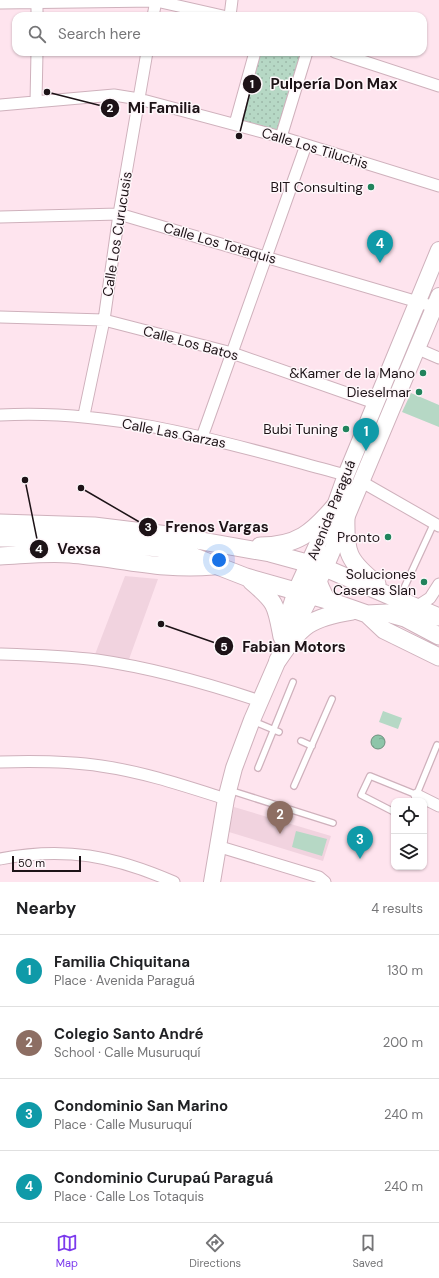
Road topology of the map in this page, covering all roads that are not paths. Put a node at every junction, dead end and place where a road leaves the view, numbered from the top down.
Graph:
1 (92, 0) edge
2 (232, 0) edge
3 (156, 1) edge
4 (0, 2) edge
5 (37, 2) junction
6 (37, 12) edge
7 (154, 12) edge
8 (206, 12) edge
9 (230, 12) edge
10 (37, 56) edge
11 (146, 56) edge
12 (255, 56) edge
13 (306, 56) edge
14 (347, 56) edge
15 (439, 86) edge
16 (139, 99) junction
17 (36, 102) junction
18 (0, 105) edge
19 (235, 124) junction
20 (281, 137) junction
21 (306, 145) junction
22 (439, 186) edge
23 (119, 214) junction
24 (0, 217) edge
25 (439, 250) edge
26 (266, 256) junction
27 (418, 301) junction
28 (437, 301) edge
29 (0, 317) edge
30 (104, 320) junction
31 (418, 349) junction
32 (232, 353) junction
33 (439, 358) edge
34 (375, 403) junction
35 (0, 415) edge
36 (84, 415) junction
37 (202, 437) junction
38 (346, 475) junction
39 (362, 482) junction
40 (340, 512) junction
41 (0, 523) edge
42 (436, 524) edge
43 (19, 537) junction
44 (0, 538) edge
45 (234, 546) junction
46 (317, 547) joint
47 (69, 554) junction
48 (0, 556) edge
49 (215, 566) junction
50 (246, 577) junction
51 (310, 582) junction
52 (439, 584) edge
53 (396, 598) junction
54 (416, 606) junction
55 (360, 612) junction
56 (439, 617) edge
57 (439, 636) edge
58 (282, 637) junction
59 (0, 654) edge
60 (439, 658) edge
61 (278, 660) junction
62 (293, 682) dead end
63 (332, 699) dead end
64 (260, 700) junction
65 (252, 720) junction
66 (276, 731) junction
67 (301, 741) dead end
68 (437, 745) dead end
69 (312, 746) junction
70 (0, 762) edge
71 (258, 768) dead end
72 (294, 786) dead end
73 (227, 794) junction
74 (416, 798) edge
75 (427, 802) edge
76 (439, 806) edge
77 (391, 810) edge
78 (332, 823) dead end
79 (217, 846) junction
80 (0, 859) edge
81 (174, 882) edge
82 (212, 882) edge
83 (325, 882) edge

1 - 3 street
1 - 5 street
2 - 9 street
3 - 7 street
3 - 8 street
4 - 5 street
5 - 6 street
10 - 17 street
11 - 16 street, Calle Los Curucusis
12 - 19 street
13 - 20 street
14 - 15 street
16 - 17 street, Calle Los Tiluchis
16 - 19 street, Calle Los Tiluchis
16 - 23 street, Calle Los Curucusis
17 - 18 street, Calle Los Tiluchis
19 - 20 street, Calle Los Tiluchis
20 - 21 street, Calle Los Tiluchis
21 - 22 street, Calle Los Tiluchis
21 - 26 street
23 - 24 street, Calle Los Totaquis
23 - 26 street, Calle Los Totaquis
23 - 30 street, Calle Los Curucusis
25 - 27 main road, Avenida Paraguá
26 - 27 street, Calle Los Totaquis
26 - 32 street
27 - 28 street, Calle Los Totaquis
27 - 34 main road, Avenida Paraguá
28 - 31 main road, Avenida Paraguá
29 - 30 street, Calle Los Batos
30 - 32 street, Calle Los Batos
30 - 36 street, Calle Los Curucusis
31 - 33 street
31 - 39 main road, Avenida Paraguá
32 - 34 street, Calle Los Batos
32 - 37 street
34 - 38 main road, Avenida Paraguá
35 - 36 street, Calle Las Garzas
36 - 37 street, Calle Las Garzas
37 - 38 street, Calle Las Garzas
38 - 40 main road, Avenida Paraguá
39 - 40 main road, Avenida Paraguá
39 - 42 street
40 - 45 main road
40 - 46 main road, Avenida Paraguá
40 - 51 main road, Avenida Paraguá
40 - 53 main road
41 - 45 main road
42 - 53 lane
43 - 44 main road
43 - 47 main road
43 - 49 main road
45 - 51 main road
46 - 51 main road
47 - 48 main road
47 - 49 main road
49 - 50 main road
50 - 51 main road
50 - 58 main road
51 - 53 main road
51 - 55 main road
51 - 58 main road
51 - 61 main road
52 - 54 street
53 - 54 main road
54 - 56 main road
55 - 57 main road
55 - 60 main road
55 - 61 main road
58 - 61 main road
59 - 64 street
61 - 64 main road
62 - 66 lane
63 - 69 lane
64 - 65 main road
65 - 66 lane
65 - 73 main road
66 - 71 lane
67 - 69 lane
68 - 74 lane
69 - 72 lane
70 - 73 street
73 - 78 lane
73 - 79 main road
74 - 77 lane
75 - 76 street
79 - 82 main road
79 - 83 street
80 - 81 street

